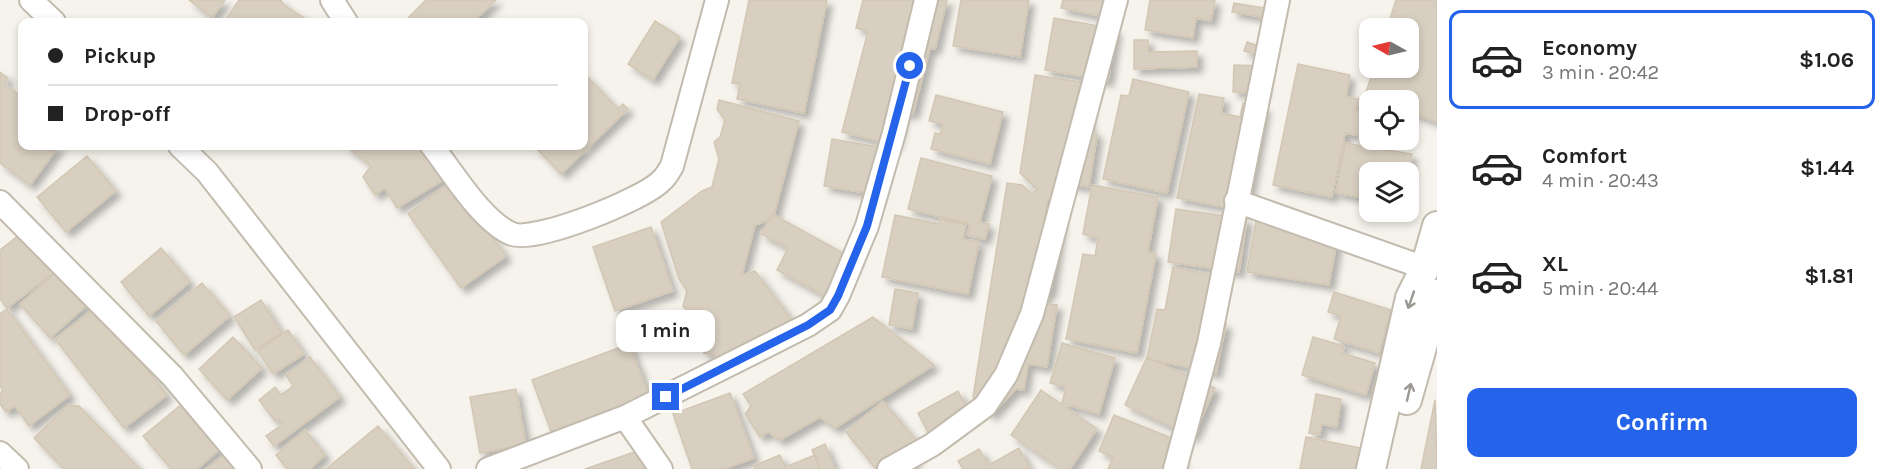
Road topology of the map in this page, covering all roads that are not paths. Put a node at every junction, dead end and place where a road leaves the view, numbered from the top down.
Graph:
1 (31, 0) edge
2 (332, 0) edge
3 (717, 0) edge
4 (926, 0) edge
5 (1116, 0) edge
6 (1286, 0) edge
7 (1277, 10) edge
8 (50, 18) edge
9 (343, 18) edge
10 (184, 150) edge
11 (435, 150) edge
12 (1236, 201) junction
13 (0, 202) edge
14 (1437, 226) edge
15 (1425, 268) junction
16 (1436, 307) edge
17 (625, 417) junction
18 (0, 453) edge
19 (17, 469) edge
20 (250, 469) edge
21 (439, 469) edge
22 (488, 469) edge
23 (661, 469) edge
24 (889, 469) edge
25 (1175, 469) edge
26 (1371, 469) edge
27 (1390, 469) edge

1 - 8 street
2 - 9 street
3 - 11 street
4 - 17 street
5 - 24 street
6 - 7 street
7 - 12 street
10 - 21 street
12 - 15 street
12 - 25 street
13 - 20 street
14 - 15 street
15 -> 26 street
27 -> 16 street
17 - 22 street
17 - 23 street
18 - 19 street

